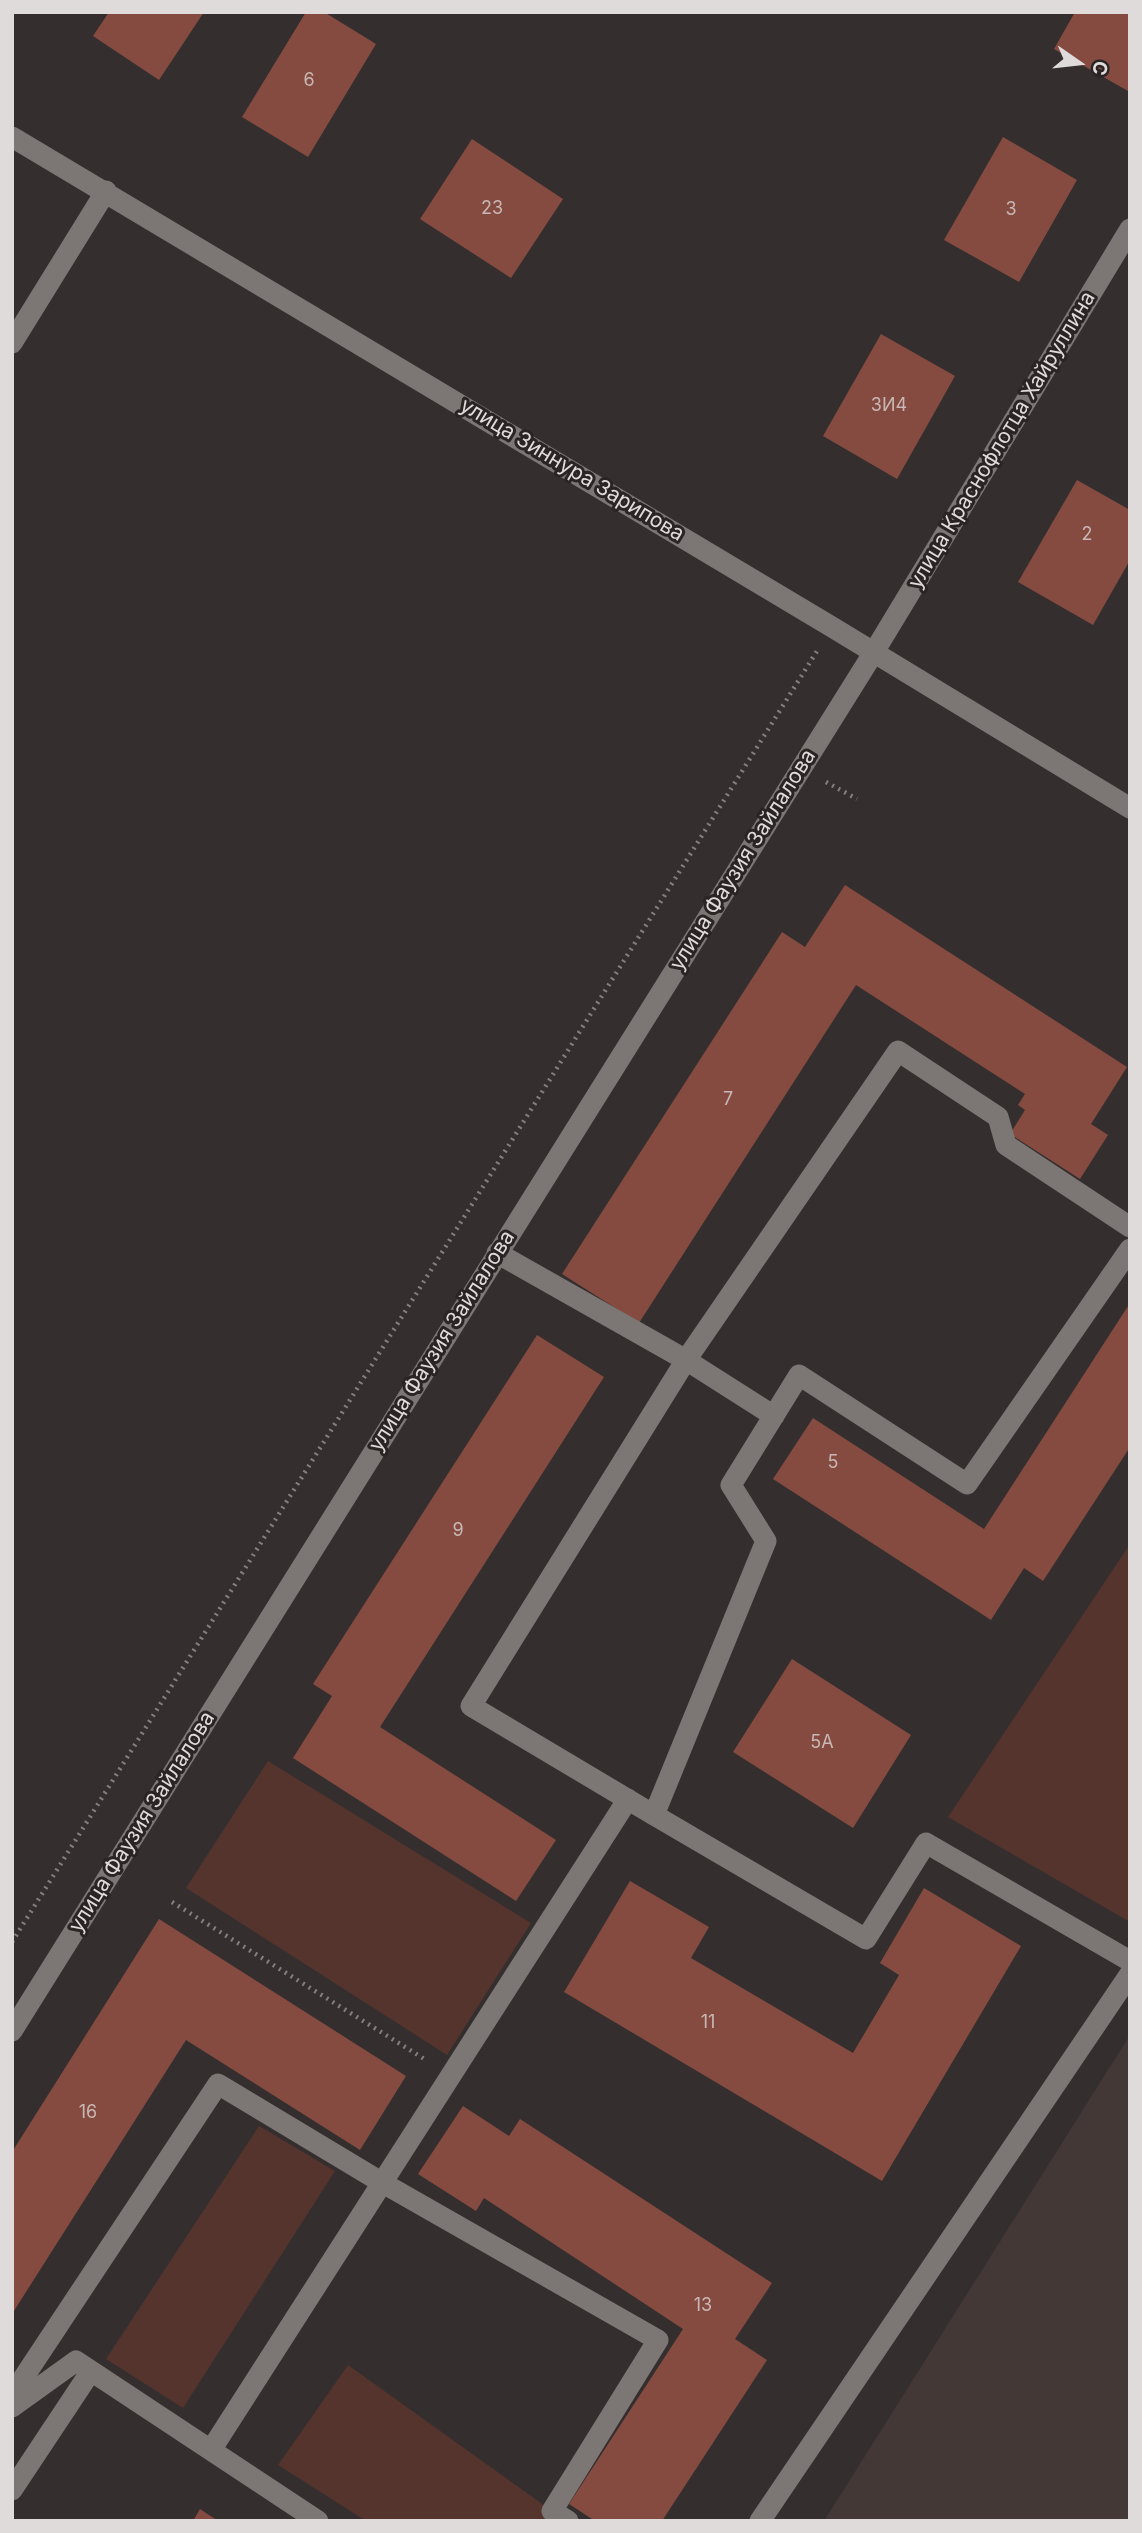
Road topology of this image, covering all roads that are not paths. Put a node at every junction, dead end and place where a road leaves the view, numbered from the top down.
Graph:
1 (12, 136) edge
2 (106, 191) junction
3 (1130, 229) edge
4 (12, 343) edge
5 (874, 652) junction
6 (1130, 808) edge
7 (1130, 1227) edge
8 (1130, 1249) edge
9 (497, 1253) junction
10 (686, 1360) junction
11 (774, 1416) junction
12 (628, 1799) junction
13 (654, 1815) junction
14 (1130, 1961) edge
15 (1130, 1975) edge
16 (12, 2031) edge
17 (381, 2182) junction
18 (91, 2371) junction
19 (12, 2395) edge
20 (12, 2407) edge
21 (211, 2449) junction
22 (12, 2490) edge
23 (318, 2521) edge
24 (568, 2521) edge
25 (760, 2521) edge

1 - 2 street, улица Зиннура Зарипова
2 - 4 street
2 - 5 street, улица Зиннура Зарипова
3 - 5 street, улица Краснофлотца Хайруллина
5 - 6 street, улица Зиннура Зарипова
5 - 9 street, улица Фаузия Зайлалова
7 - 10 street
8 - 11 street
9 - 10 street
9 - 16 street, улица Фаузия Зайлалова
10 - 11 street
10 - 12 street
11 - 13 street
12 - 13 street
12 - 17 street
13 - 14 street
15 - 25 street
17 - 19 street
17 - 21 street
17 - 24 street
18 - 20 street
18 - 21 street
18 - 22 street
21 - 23 street

